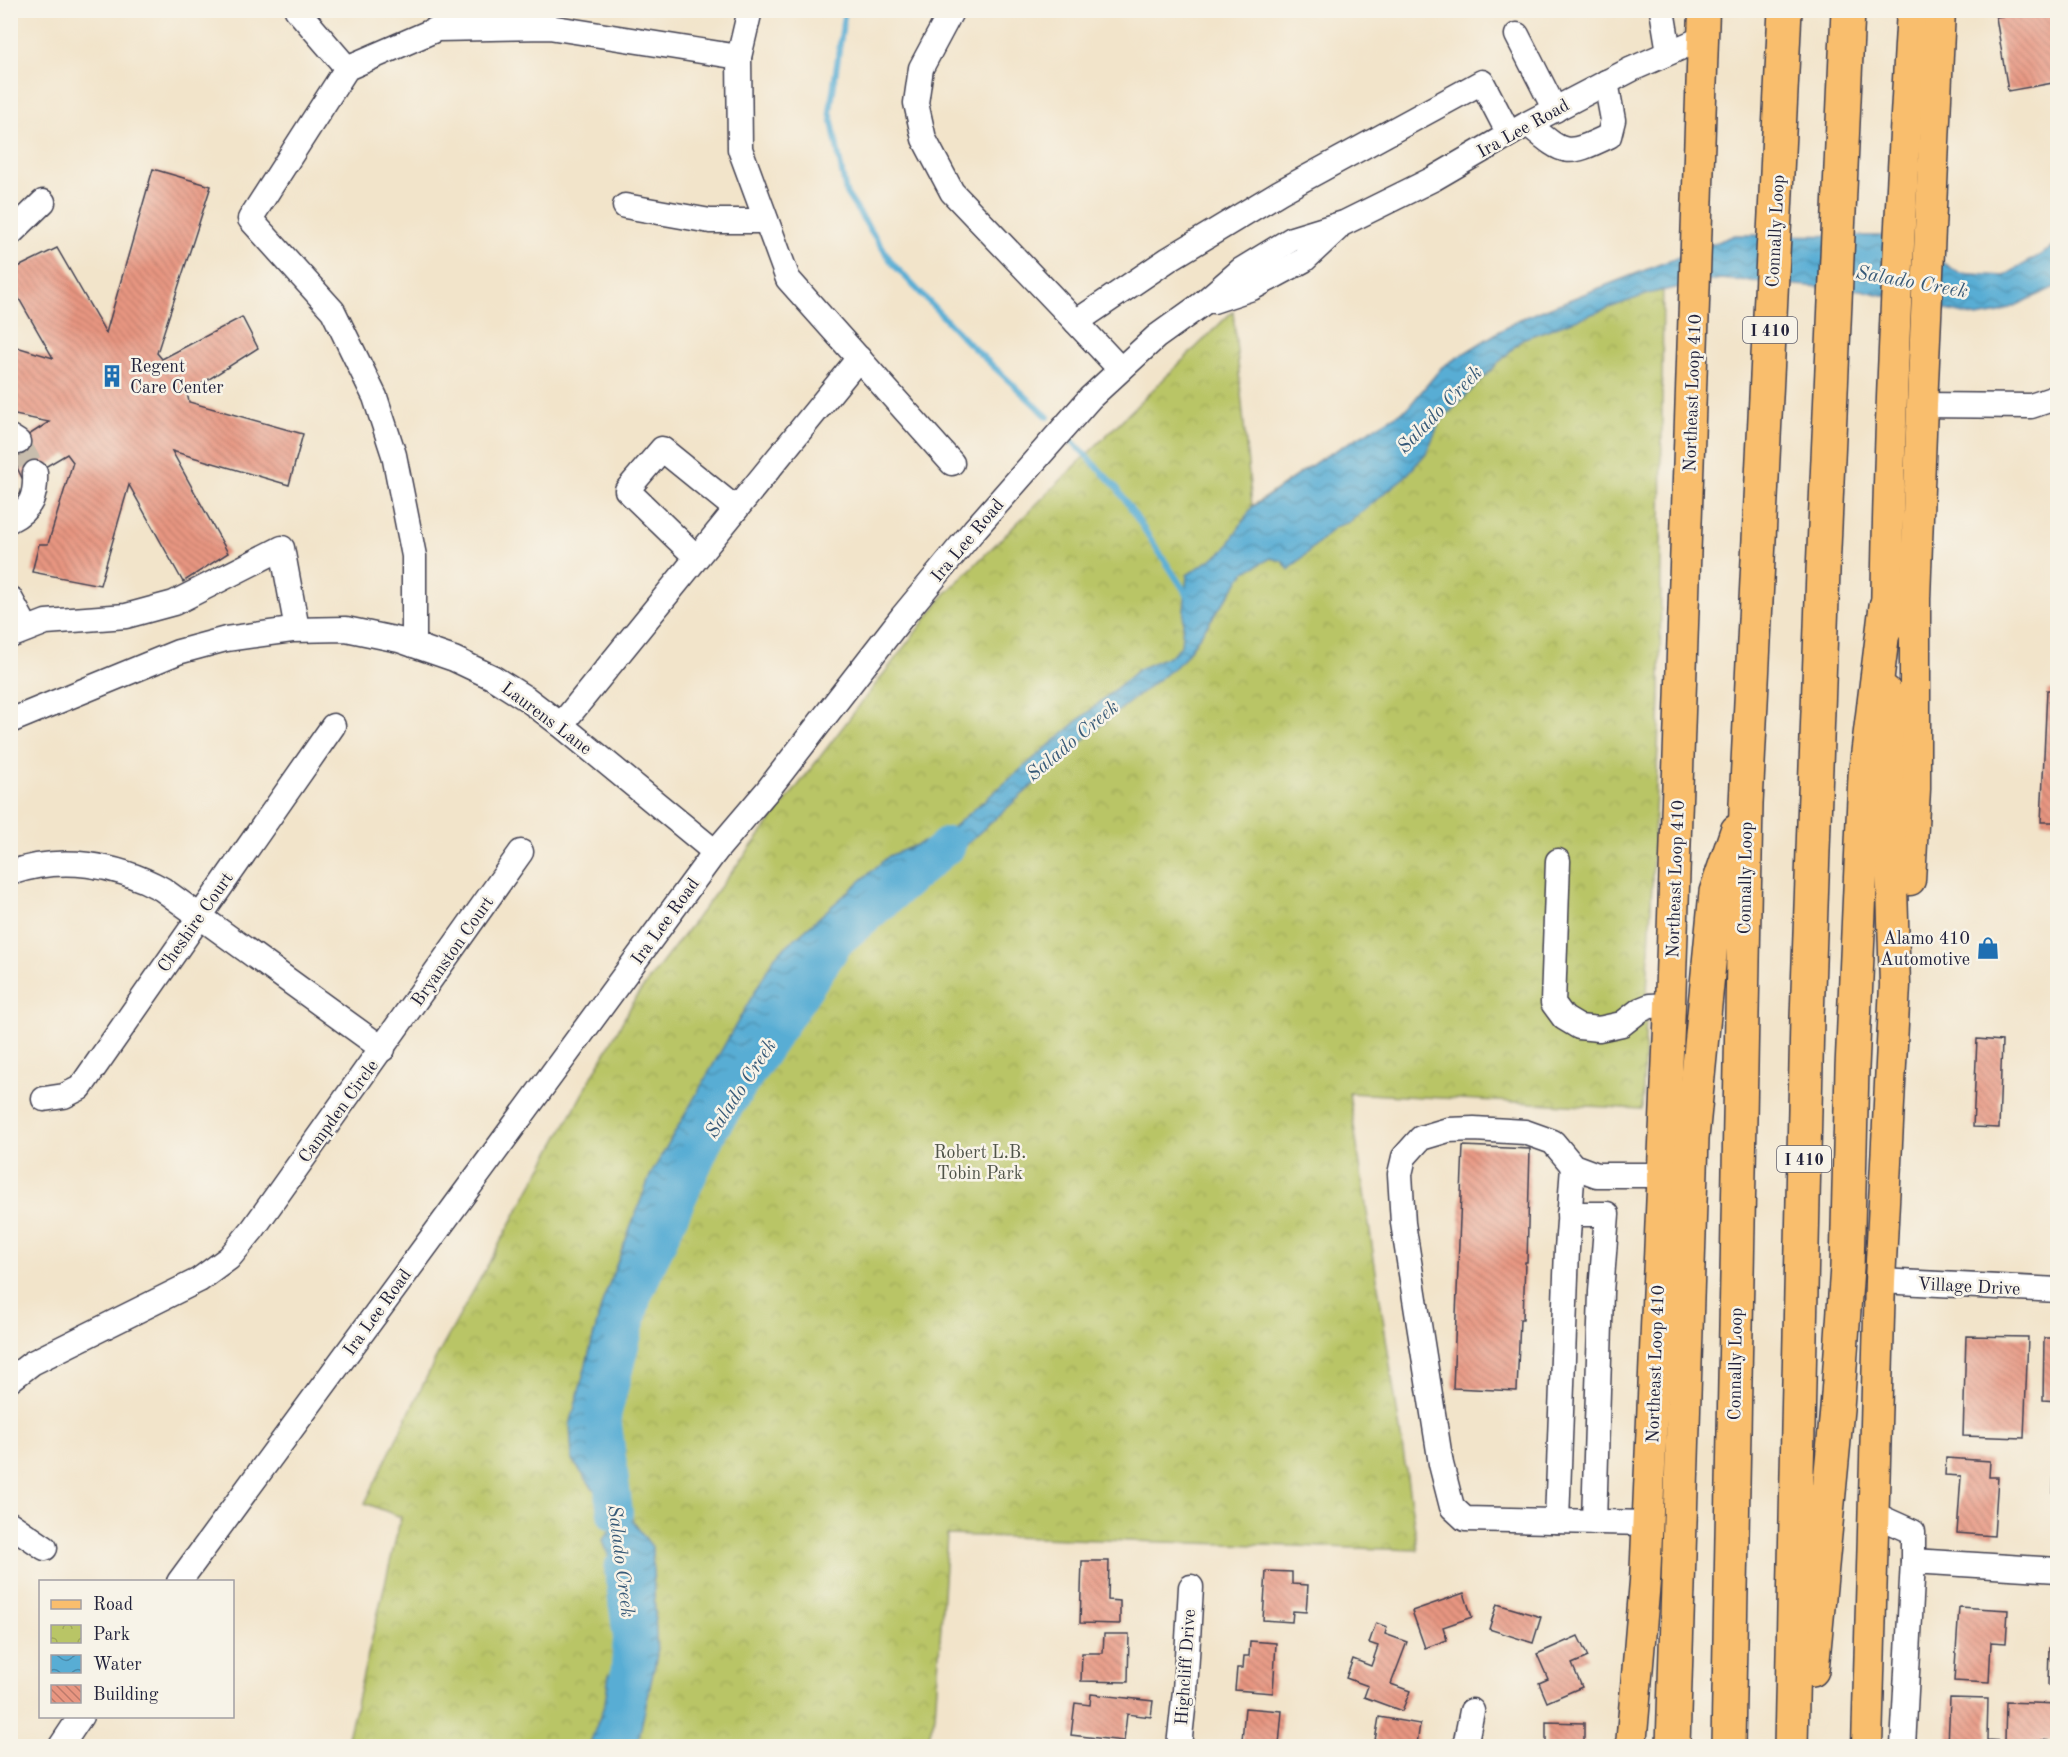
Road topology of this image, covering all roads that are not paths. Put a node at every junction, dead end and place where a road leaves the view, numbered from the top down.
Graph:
1 (297, 10) edge
2 (750, 10) edge
3 (952, 10) edge
4 (1662, 10) edge
5 (1785, 10) edge
6 (1848, 10) edge
7 (1940, 10) edge
8 (1912, 15) edge
9 (465, 19) edge
10 (1704, 24) edge
11 (1517, 35) dead end
12 (1669, 52) junction
13 (739, 57) junction
14 (347, 68) junction
15 (1606, 82) junction
16 (1555, 110) junction
17 (1519, 129) junction
18 (43, 202) dead end
19 (626, 206) dead end
20 (766, 220) junction
21 (10, 234) edge
22 (1076, 322) junction
23 (859, 358) junction
24 (1120, 369) junction
25 (2058, 396) edge
26 (1922, 405) junction
27 (952, 463) dead end
28 (35, 473) tunnel mouth
29 (736, 509) junction
30 (10, 520) edge
31 (696, 556) junction
32 (10, 598) edge
33 (1886, 606) junction
34 (297, 629) junction
35 (19, 632) edge
36 (414, 645) junction
37 (10, 721) edge
38 (561, 725) junction
39 (333, 726) dead end
40 (1746, 804) junction
41 (521, 852) dead end
42 (715, 852) junction
43 (1558, 861) dead end
44 (10, 873) edge
45 (198, 916) junction
46 (1670, 1005) junction
47 (1891, 1045) junction
48 (383, 1049) junction
49 (44, 1099) dead end
50 (1572, 1166) junction
51 (1663, 1175) junction
52 (1569, 1214) junction
53 (1880, 1281) junction
54 (2058, 1290) edge
55 (10, 1380) edge
56 (1873, 1514) junction
57 (1557, 1521) junction
58 (1594, 1522) junction
59 (1648, 1523) junction
60 (10, 1524) edge
61 (1680, 1529) junction
62 (45, 1548) dead end
63 (1913, 1561) junction
64 (2058, 1570) edge
65 (180, 1580) edge
66 (1191, 1587) dead end
67 (1472, 1711) dead end
68 (80, 1718) edge
69 (61, 1746) edge
70 (1179, 1746) edge
71 (1465, 1746) edge
72 (1630, 1746) edge
73 (1656, 1746) edge
74 (1673, 1746) edge
75 (1728, 1746) edge
76 (1791, 1746) edge
77 (1802, 1746) edge
78 (1867, 1746) edge
79 (1903, 1746) edge

1 - 14 street
2 - 13 street
3 - 22 street
4 - 12 street
5 - 40 highway, Connally Loop / I 410
6 - 76 highway, I 410
7 - 26 main road
8 - 33 main road
9 - 13 street
9 - 14 street
10 - 12 street, Ira Lee Road
10 - 46 main road, Northeast Loop 410
11 - 16 street
12 - 15 street, Ira Lee Road
13 - 20 street
14 - 36 street
15 - 16 street, Ira Lee Road
15 - 17 street
16 - 17 street, Ira Lee Road
17 - 22 street
17 - 24 street, Ira Lee Road
18 - 21 street
19 - 20 street
20 - 23 street
22 - 24 street
23 - 27 street
23 - 29 street
24 - 42 street, Ira Lee Road
25 - 26 street
26 - 47 main road
28 - 30 street
29 - 31 street
29 - 31 street
31 - 38 street
32 - 35 street
33 - 47 main road
33 - 77 highway
34 - 35 street
34 - 36 street, Laurens Lane
34 - 37 street, Laurens Lane
36 - 38 street, Laurens Lane
38 - 42 street, Laurens Lane
39 - 45 street, Cheshire Court
40 - 61 highway
40 - 75 highway, Connally Loop / I 410
41 - 48 street, Bryanston Court
42 - 65 street, Ira Lee Road
43 - 46 street
44 - 45 street, Campden Circle
45 - 48 street, Campden Circle
45 - 49 street, Cheshire Court
46 - 51 main road, Northeast Loop 410
47 - 53 main road
48 - 55 street, Campden Circle
50 - 51 street
50 - 52 street
50 - 57 street
51 - 59 main road, Northeast Loop 410
52 - 57 street
52 - 58 street
53 - 54 street, Village Drive
53 - 56 main road
56 - 63 street
56 - 78 main road
57 - 58 street
58 - 59 street
59 - 72 main road, Northeast Loop 410
60 - 62 street
61 - 73 highway
61 - 74 highway
63 - 64 street
63 - 79 street
66 - 70 street, Highcliff Drive
67 - 71 street
68 - 69 street

